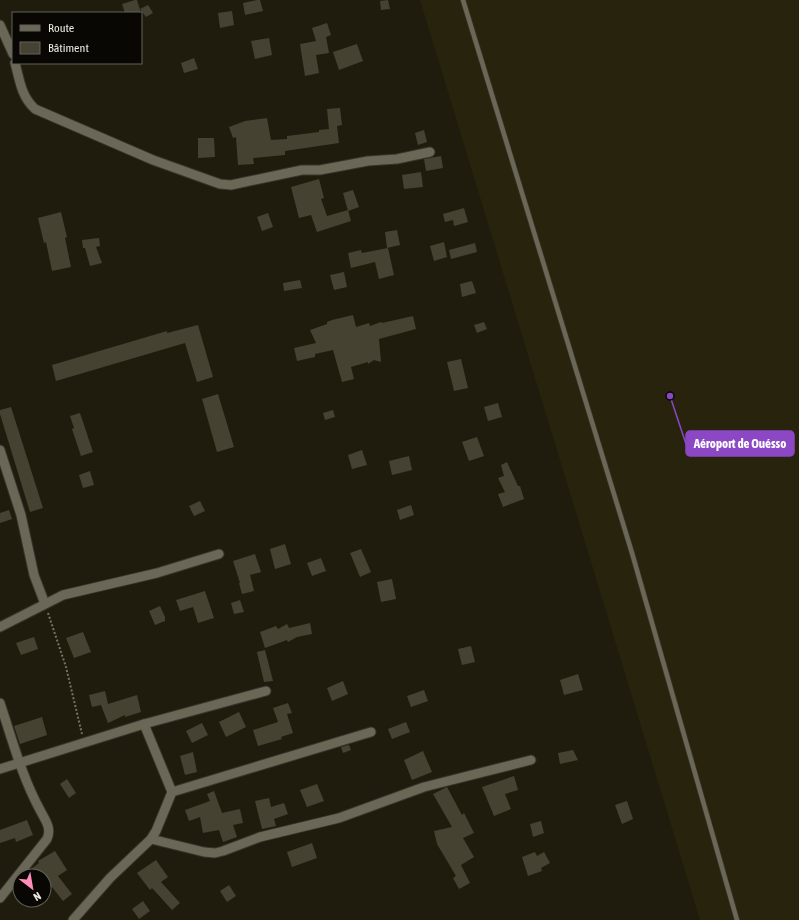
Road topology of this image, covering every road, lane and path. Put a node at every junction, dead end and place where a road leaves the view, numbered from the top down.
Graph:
1 (463, 0) edge
2 (0, 25) edge
3 (12, 52) edge
4 (15, 64) edge
5 (430, 152) dead end
6 (0, 450) edge
7 (219, 554) dead end
8 (45, 604) junction
9 (0, 627) edge
10 (266, 691) dead end
11 (0, 703) edge
12 (144, 724) junction
13 (371, 732) dead end
14 (83, 744) junction
15 (531, 760) dead end
16 (20, 763) junction
17 (0, 770) edge
18 (172, 792) junction
19 (151, 839) junction
20 (0, 898) edge
21 (73, 920) edge
22 (737, 920) edge

1 - 22 lane
2 - 3 street
4 - 5 street
6 - 8 street
7 - 8 street
8 - 9 street
8 - 14 path
10 - 12 street
11 - 16 street
12 - 14 street
12 - 18 street
13 - 18 street
14 - 16 street
15 - 19 street
16 - 17 street
16 - 20 street
18 - 19 street
19 - 21 street

